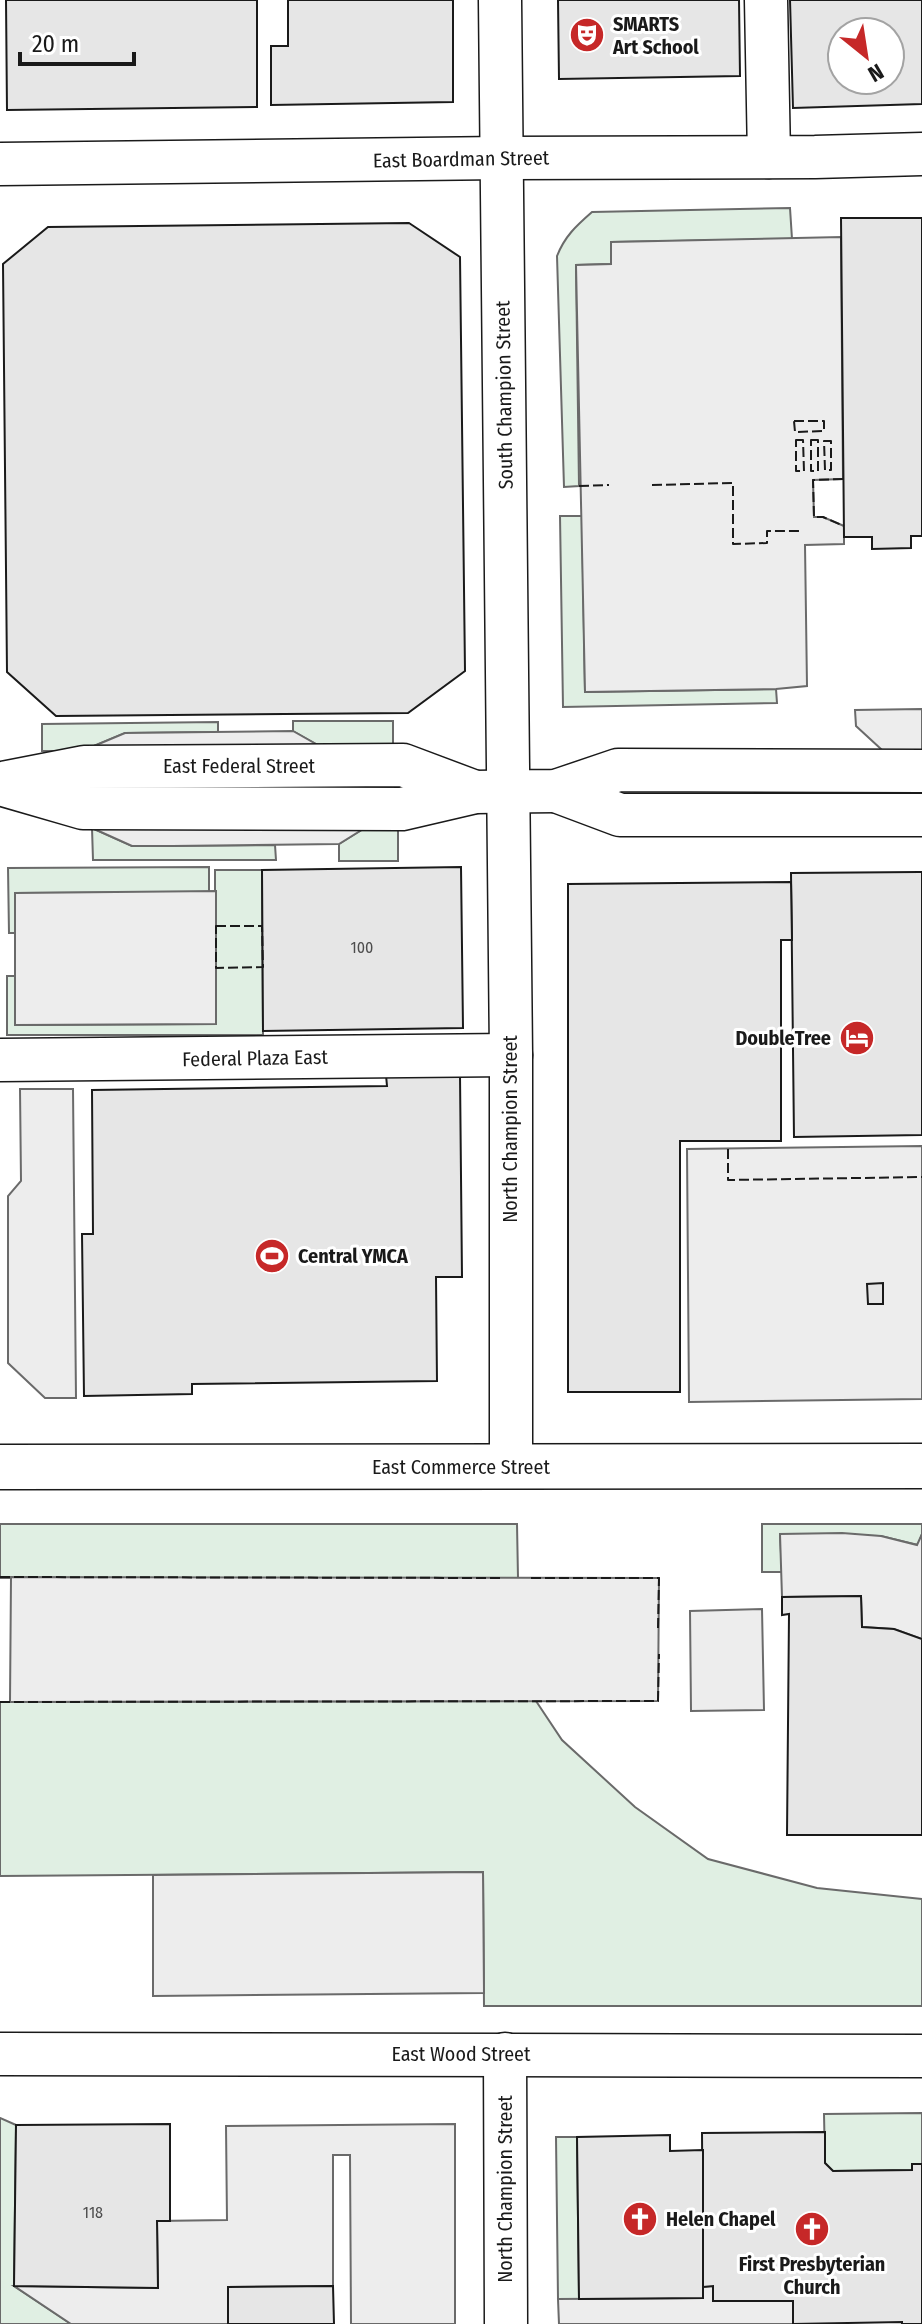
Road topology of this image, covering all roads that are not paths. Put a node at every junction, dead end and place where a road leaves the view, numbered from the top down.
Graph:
1 (500, 0) edge
2 (766, 0) edge
3 (922, 154) edge
4 (769, 157) junction
5 (501, 158) junction
6 (0, 164) edge
7 (922, 771) edge
8 (0, 784) edge
9 (556, 791) junction
10 (491, 792) junction
11 (922, 815) edge
12 (511, 1055) junction
13 (0, 1060) edge
14 (922, 1466) edge
15 (0, 1467) edge
16 (511, 1467) junction
17 (0, 2054) edge
18 (505, 2054) junction
19 (922, 2056) edge
20 (506, 2324) edge

1 - 5 street, South Champion Street
2 - 4 street
3 - 4 street, East Boardman Street
4 - 5 street, East Boardman Street
5 - 6 street, East Boardman Street
5 - 10 street, South Champion Street
7 - 9 street, East Federal Street
8 - 10 street, East Federal Street
9 - 10 street, East Federal Street
9 - 11 street, East Federal Street
10 - 12 street, North Champion Street
12 - 13 street, Federal Plaza East
12 - 16 street, North Champion Street
14 - 16 main road, East Commerce Street
15 - 16 main road, East Commerce Street
17 - 18 street, East Wood Street
18 - 19 street, East Wood Street
18 - 20 street, North Champion Street

